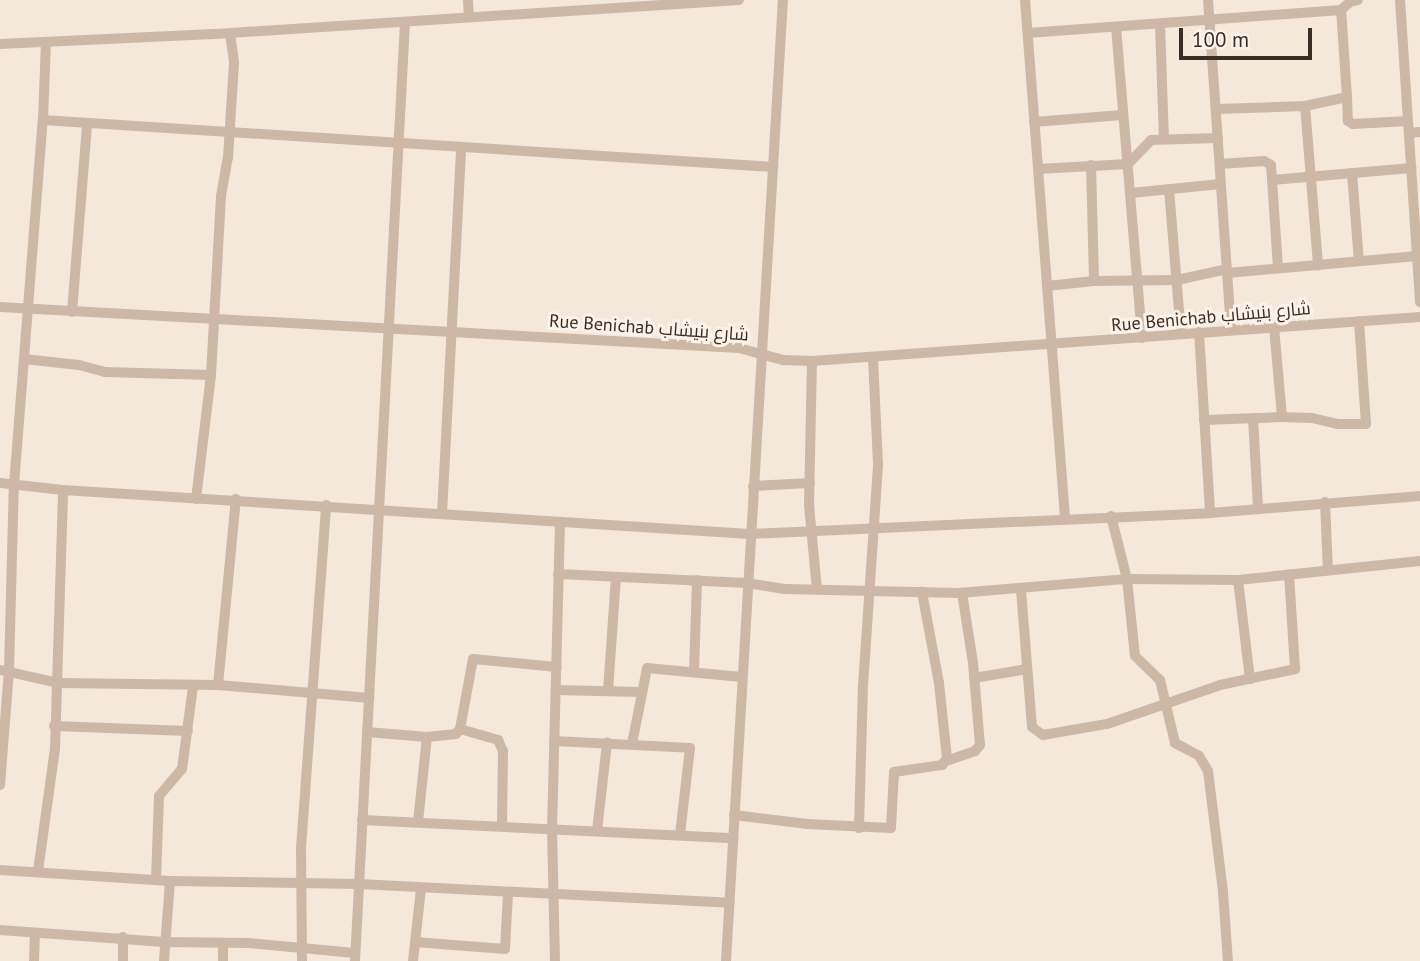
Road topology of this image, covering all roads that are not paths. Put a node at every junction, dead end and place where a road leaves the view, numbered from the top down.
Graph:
1 (468, 0) edge
2 (739, 0) edge
3 (783, 0) edge
4 (1025, 0) edge
5 (1208, 0) edge
6 (1358, 0) edge
7 (1400, 0) edge
8 (668, 3) edge
9 (1342, 9) junction
10 (469, 18) junction
11 (1209, 20) junction
12 (405, 23) junction
13 (1160, 25) junction
14 (1116, 27) junction
15 (230, 33) junction
16 (1028, 33) junction
17 (46, 42) junction
18 (0, 44) edge
19 (1346, 97) junction
20 (1305, 106) junction
21 (1216, 110) junction
22 (1122, 115) junction
23 (43, 120) junction
24 (1408, 121) junction
25 (1034, 122) junction
26 (87, 125) junction
27 (228, 132) junction
28 (1415, 132) edge
29 (1218, 138) junction
30 (1164, 139) junction
31 (399, 144) junction
32 (461, 147) junction
33 (1128, 163) junction
34 (1220, 164) junction
35 (1091, 165) junction
36 (773, 167) junction
37 (1411, 168) junction
38 (1038, 169) junction
39 (1352, 173) junction
40 (1312, 177) junction
41 (1272, 180) junction
42 (1221, 184) junction
43 (1169, 189) junction
44 (1131, 193) junction
45 (1417, 256) junction
46 (1359, 261) junction
47 (1318, 265) junction
48 (1278, 268) junction
49 (1227, 271) junction
50 (1177, 280) junction
51 (1094, 281) junction
52 (1137, 281) junction
53 (1047, 286) junction
54 (1420, 302) edge
55 (0, 307) edge
56 (28, 309) junction
57 (72, 312) junction
58 (1420, 317) edge
59 (214, 319) junction
60 (1359, 321) junction
61 (389, 327) junction
62 (1274, 327) junction
63 (452, 330) junction
64 (1231, 330) junction
65 (1199, 332) junction
66 (1181, 334) junction
67 (1142, 338) junction
68 (1051, 346) junction
69 (763, 354) junction
70 (24, 359) junction
71 (873, 359) junction
72 (812, 361) junction
73 (211, 375) junction
74 (1282, 417) junction
75 (1253, 418) junction
76 (1204, 420) junction
77 (0, 483) edge
78 (810, 484) junction
79 (14, 485) junction
80 (753, 486) junction
81 (63, 490) junction
82 (1420, 496) edge
83 (196, 499) junction
84 (236, 499) junction
85 (1325, 502) junction
86 (326, 505) junction
87 (1258, 508) junction
88 (379, 510) junction
89 (1210, 513) junction
90 (442, 514) junction
91 (1111, 516) junction
92 (1065, 518) junction
93 (560, 522) junction
94 (874, 527) junction
95 (812, 529) junction
96 (750, 534) junction
97 (1420, 561) edge
98 (1328, 570) junction
99 (558, 574) junction
100 (1289, 574) junction
101 (616, 577) junction
102 (1127, 579) junction
103 (697, 580) junction
104 (1238, 580) junction
105 (747, 583) junction
106 (817, 590) junction
107 (1021, 590) junction
108 (869, 592) junction
109 (922, 592) junction
110 (962, 593) junction
111 (557, 667) junction
112 (1027, 669) junction
113 (5, 670) edge
114 (694, 672) junction
115 (742, 677) junction
116 (974, 678) junction
117 (1250, 679) junction
118 (58, 683) junction
119 (218, 685) junction
120 (192, 687) junction
121 (556, 690) junction
122 (608, 691) junction
123 (641, 692) junction
124 (312, 693) junction
125 (369, 698) junction
126 (1165, 703) junction
127 (54, 726) junction
128 (460, 729) junction
129 (188, 731) junction
130 (367, 732) junction
131 (427, 737) junction
132 (554, 741) junction
133 (607, 743) junction
134 (632, 744) junction
135 (946, 761) junction
136 (0, 785) edge
137 (734, 816) junction
138 (362, 820) junction
139 (418, 822) junction
140 (502, 826) junction
141 (859, 828) junction
142 (552, 829) junction
143 (597, 831) junction
144 (680, 834) junction
145 (734, 838) junction
146 (0, 870) edge
147 (38, 871) junction
148 (156, 879) junction
149 (170, 881) junction
150 (359, 884) junction
151 (302, 885) junction
152 (421, 888) junction
153 (508, 893) junction
154 (556, 897) junction
155 (730, 903) junction
156 (0, 930) edge
157 (35, 933) junction
158 (123, 937) junction
159 (164, 942) junction
160 (415, 942) junction
161 (223, 943) junction
162 (303, 947) junction
163 (355, 957) edge
164 (34, 961) edge
165 (123, 961) edge
166 (163, 961) edge
167 (223, 961) edge
168 (302, 961) edge
169 (413, 961) edge
170 (555, 961) edge
171 (726, 961) edge
172 (1228, 961) edge

1 - 10 street
2 - 8 street
3 - 36 street
4 - 16 street
5 - 11 street
6 - 9 street
7 - 24 street
8 - 10 street
9 - 11 street
9 - 19 street
10 - 12 street
11 - 13 street
11 - 21 street
12 - 15 street
12 - 31 street
13 - 14 street
13 - 30 street
14 - 16 street
14 - 22 street
15 - 17 street
15 - 27 street
16 - 25 street
17 - 18 street
17 - 23 street
19 - 20 street
19 - 24 street
20 - 21 street
20 - 40 street
21 - 29 street
22 - 25 street
22 - 33 street
23 - 26 street
23 - 56 street
24 - 28 street
25 - 38 street
26 - 27 street
26 - 57 street
27 - 31 street
27 - 59 street
28 - 37 street
29 - 30 street
29 - 34 street
30 - 33 street
31 - 32 street
31 - 61 street
32 - 36 street
32 - 63 street
33 - 35 street
33 - 44 street
34 - 41 street
34 - 42 street
35 - 38 street
35 - 51 street
36 - 69 street
37 - 39 street
37 - 45 street
38 - 53 street
39 - 40 street
39 - 46 street
40 - 41 street
40 - 47 street
41 - 48 street
42 - 43 street
42 - 49 street
43 - 44 street
43 - 50 street
44 - 52 street
45 - 46 street
45 - 54 street
46 - 47 street
47 - 48 street
48 - 49 street
49 - 50 street
49 - 64 street
50 - 52 street
50 - 66 street
51 - 52 street
51 - 53 street
52 - 67 street
53 - 68 street
55 - 56 street, Rue Benichab شارع بنيشاب
56 - 57 street, Rue Benichab شارع بنيشاب
56 - 70 street
57 - 59 street, Rue Benichab شارع بنيشاب
58 - 60 street, Rue Benichab شارع بنيشاب
59 - 61 street, Rue Benichab شارع بنيشاب
59 - 73 street
60 - 62 street, Rue Benichab شارع بنيشاب
60 - 74 street
61 - 63 street, Rue Benichab شارع بنيشاب
61 - 88 street
62 - 64 street, Rue Benichab شارع بنيشاب
62 - 74 street
63 - 69 street, Rue Benichab شارع بنيشاب
63 - 90 street
64 - 65 street, Rue Benichab شارع بنيشاب
65 - 66 street, Rue Benichab شارع بنيشاب
65 - 76 street
66 - 67 street, Rue Benichab شارع بنيشاب
67 - 68 street, Rue Benichab شارع بنيشاب
68 - 71 street, Rue Benichab شارع بنيشاب
68 - 92 street
69 - 72 street, Rue Benichab شارع بنيشاب
69 - 80 street
70 - 73 street
70 - 79 street
71 - 72 street, Rue Benichab شارع بنيشاب
71 - 94 street
72 - 78 street
73 - 83 street
74 - 75 street
75 - 76 street
75 - 87 street
76 - 89 street
77 - 79 street
78 - 80 street
78 - 95 street
79 - 81 street
79 - 113 street
80 - 96 street
81 - 83 street
81 - 118 street
82 - 85 street
83 - 84 street
84 - 86 street
84 - 119 street
85 - 87 street
85 - 98 street
86 - 88 street
86 - 124 street
87 - 89 street
88 - 90 street
88 - 125 street
89 - 91 street
90 - 93 street
91 - 92 street
91 - 102 street
92 - 94 street
93 - 96 street
93 - 99 street
94 - 95 street
94 - 108 street
95 - 96 street
95 - 106 street
96 - 105 street
97 - 98 street
98 - 100 street
99 - 101 street
99 - 111 street
100 - 104 street
100 - 117 street
101 - 103 street
101 - 122 street
102 - 104 street
102 - 107 street
102 - 126 street
103 - 105 street
103 - 114 street
104 - 117 street
105 - 106 street
105 - 115 street
106 - 108 street
107 - 110 street
107 - 112 street
108 - 109 street
108 - 141 street
109 - 110 street
109 - 135 street
110 - 116 street
111 - 121 street
111 - 128 street
112 - 116 street
112 - 126 street
113 - 118 street
113 - 136 street
114 - 115 street
114 - 123 street
115 - 137 street
116 - 135 street
117 - 126 street
118 - 120 street
118 - 127 street
119 - 120 street
119 - 124 street
120 - 129 street
121 - 122 street
121 - 132 street
122 - 123 street
123 - 134 street
124 - 125 street
124 - 151 street
125 - 130 street
126 - 172 street
127 - 129 street
127 - 147 street
128 - 131 street
128 - 140 street
129 - 148 street
130 - 131 street
130 - 138 street
131 - 139 street
132 - 133 street
132 - 142 street
133 - 134 street
133 - 143 street
134 - 144 street
135 - 141 street
137 - 141 street
137 - 145 street
138 - 139 street
138 - 150 street
139 - 140 street
140 - 142 street
142 - 143 street
142 - 154 street
143 - 144 street
144 - 145 street
145 - 155 street
146 - 147 street
147 - 148 street
148 - 149 street
149 - 151 street
149 - 159 street
150 - 151 street
150 - 152 street
150 - 163 street
151 - 162 street
152 - 153 street
152 - 160 street
153 - 154 street
153 - 160 street
154 - 155 street
154 - 170 street
155 - 171 street
156 - 157 street
157 - 158 street
157 - 164 street
158 - 159 street
158 - 165 street
159 - 161 street
159 - 166 street
160 - 169 street
161 - 162 street
161 - 167 street
162 - 163 street
162 - 168 street

